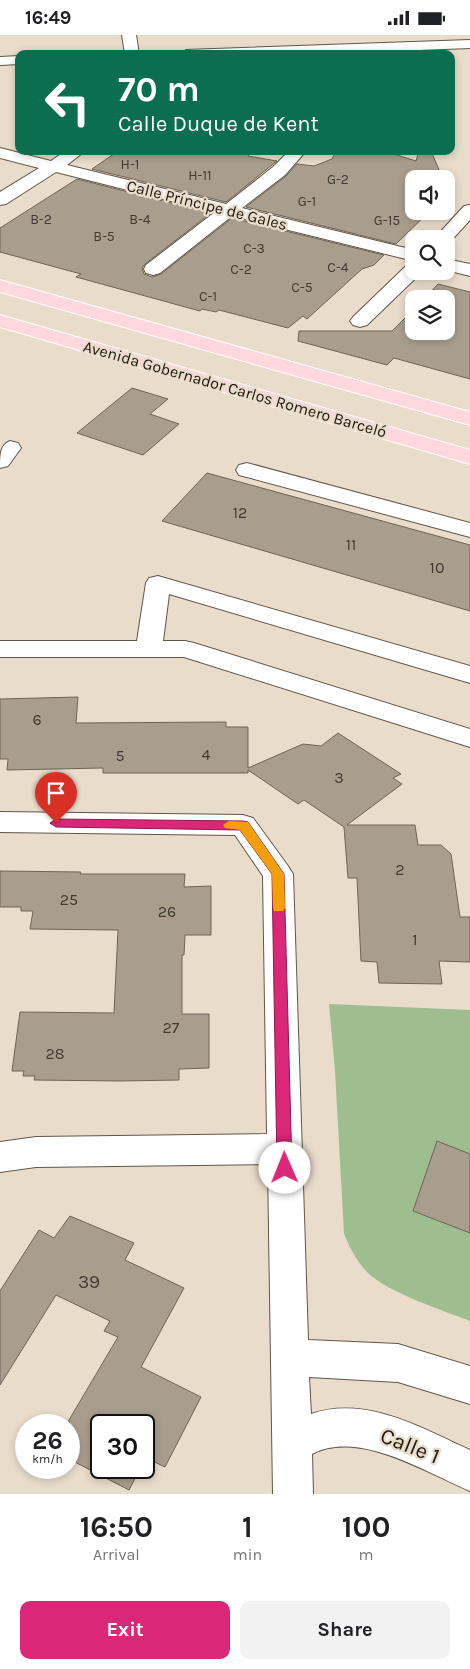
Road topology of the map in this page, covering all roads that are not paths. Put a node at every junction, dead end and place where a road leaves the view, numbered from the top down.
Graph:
1 (129, 35) edge
2 (470, 44) edge
3 (305, 46) edge
4 (131, 50) edge
5 (246, 50) edge
6 (15, 60) edge
7 (0, 61) edge
8 (0, 153) edge
9 (70, 155) edge
10 (294, 155) edge
11 (51, 167) junction
12 (0, 199) edge
13 (230, 210) junction
14 (470, 211) edge
15 (452, 230) edge
16 (405, 254) edge
17 (455, 266) edge
18 (153, 269) dead end
19 (470, 270) edge
20 (405, 278) edge
21 (0, 286) edge
22 (0, 321) edge
23 (360, 321) dead end
24 (470, 419) edge
25 (470, 457) edge
26 (247, 470) dead end
27 (470, 530) edge
28 (0, 649) edge
29 (149, 649) junction
30 (470, 675) edge
31 (470, 737) edge
32 (0, 822) edge
33 (284, 1149) junction
34 (0, 1157) edge
35 (290, 1357) junction
36 (470, 1385) edge
37 (292, 1443) junction
38 (470, 1471) edge
39 (293, 1494) edge

1 - 4 street
2 - 3 street
3 - 5 street
6 - 7 street
8 - 11 street, Calle Príncipe de Gales
9 - 11 street
10 - 13 street
11 - 12 street
11 - 13 street, Calle Príncipe de Gales
13 - 16 street, Calle Príncipe de Gales
13 - 18 street
14 - 15 street
17 - 19 street
20 - 23 street
21 - 24 main road, Avenida Gobernador Carlos Romero Barceló
22 - 25 main road, Avenida Gobernador Carlos Romero Barceló
26 - 27 street
28 - 29 street
29 - 30 street
29 - 31 street
32 - 33 street
33 - 34 street
33 - 35 street
35 - 36 street
35 - 37 street
37 - 38 street, Calle 1
37 - 39 street

